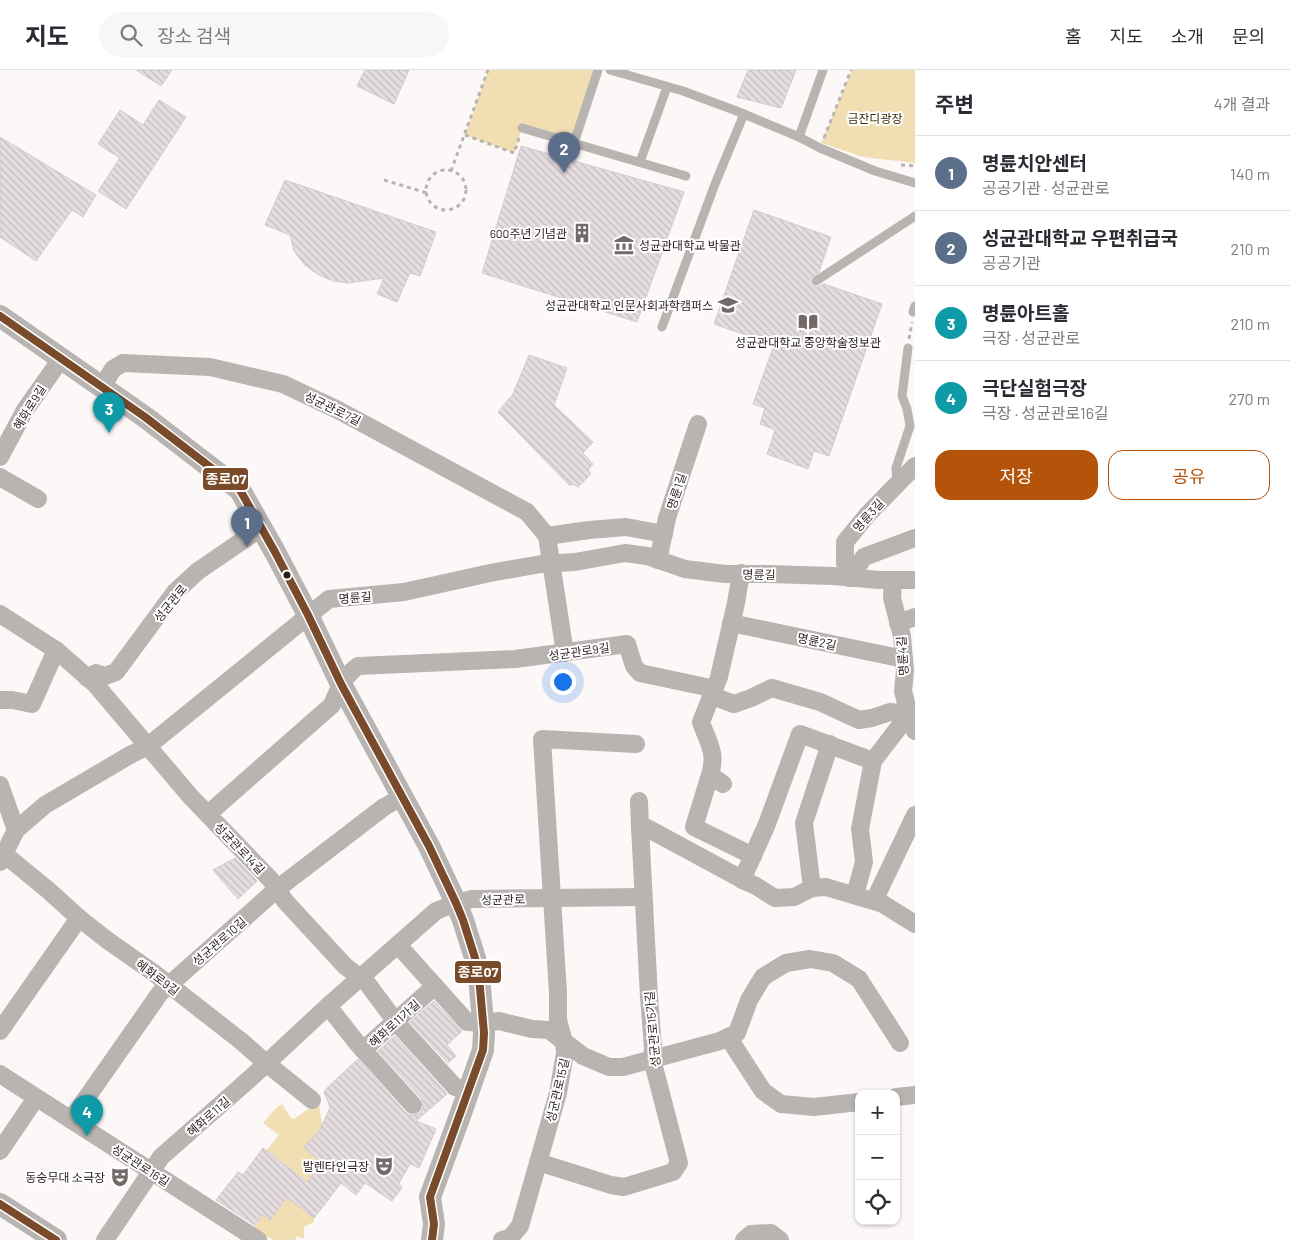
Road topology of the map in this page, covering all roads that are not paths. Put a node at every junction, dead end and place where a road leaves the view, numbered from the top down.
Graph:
1 (598, 70) edge
2 (610, 70) edge
3 (823, 70) edge
4 (668, 87) junction
5 (744, 114) junction
6 (522, 128) road end
7 (799, 137) junction
8 (574, 142) junction
9 (640, 162) junction
10 (686, 176) dead end
11 (915, 183) edge
12 (915, 216) edge
13 (816, 281) dead end
14 (0, 316) edge
15 (662, 327) dead end
16 (908, 348) road end
17 (61, 359) junction
18 (102, 387) junction
19 (698, 424) dead end
20 (0, 457) edge
21 (915, 466) edge
22 (0, 477) edge
23 (897, 484) junction
24 (38, 498) dead end
25 (261, 528) junction
26 (664, 534) junction
27 (547, 536) junction
28 (915, 538) edge
29 (658, 560) junction
30 (551, 563) junction
31 (741, 574) junction
32 (850, 578) junction
33 (893, 580) junction
34 (915, 580) edge
35 (0, 614) edge
36 (308, 615) junction
37 (907, 620) edge
38 (731, 623) junction
39 (56, 650) junction
40 (565, 653) junction
41 (904, 659) junction
42 (87, 678) junction
43 (341, 684) junction
44 (713, 693) junction
45 (0, 700) edge
46 (909, 714) junction
47 (915, 731) edge
48 (636, 744) dead end
49 (830, 744) junction
50 (148, 746) junction
51 (873, 761) junction
52 (0, 786) edge
53 (402, 797) junction
54 (640, 802) dead end
55 (208, 814) junction
56 (915, 815) edge
57 (640, 827) junction
58 (16, 830) junction
59 (752, 856) junction
60 (2, 858) edge
61 (742, 880) junction
62 (812, 888) junction
63 (278, 889) junction
64 (855, 895) junction
65 (643, 897) junction
66 (552, 898) junction
67 (874, 901) junction
68 (456, 903) junction
69 (79, 918) junction
70 (915, 924) edge
71 (398, 945) junction
72 (360, 978) junction
73 (169, 985) junction
74 (435, 986) junction
75 (328, 1006) junction
76 (396, 1022) junction
77 (483, 1023) junction
78 (0, 1031) edge
79 (728, 1037) junction
80 (564, 1042) junction
81 (900, 1043) dead end
82 (364, 1050) junction
83 (652, 1059) junction
84 (266, 1063) junction
85 (0, 1074) edge
86 (469, 1090) junction
87 (915, 1095) edge
88 (900, 1097) edge
89 (36, 1098) junction
90 (312, 1100) dead end
91 (855, 1102) edge
92 (413, 1105) dead end
93 (71, 1120) junction
94 (0, 1151) edge
95 (538, 1162) junction
96 (151, 1170) junction
97 (0, 1204) edge
98 (56, 1240) edge
99 (105, 1240) edge
100 (258, 1240) edge
101 (432, 1240) edge
102 (502, 1240) edge
103 (744, 1240) edge
104 (780, 1240) edge

1 - 8 lane
2 - 4 lane
3 - 7 lane
4 - 5 lane
4 - 9 lane
5 - 7 lane
5 - 15 lane
6 - 8 lane
7 - 11 lane
8 - 9 lane
9 - 10 lane
12 - 13 lane
14 - 17 street
16 - 23 lane
17 - 18 street
17 - 20 street, 혜화로9길
18 - 25 street
18 - 27 street, 성균관로7길
19 - 26 street, 명륜1길
21 - 23 street, 명륜3길
22 - 24 street
23 - 32 street, 명륜3길
25 - 36 street
25 - 42 street, 성균관로
26 - 27 street
26 - 29 street, 명륜1길
27 - 30 street
28 - 32 street
29 - 30 street, 명륜길
29 - 31 street, 명륜길
30 - 36 street, 명륜길
30 - 40 street
31 - 32 street, 명륜길
31 - 38 street
32 - 33 street, 명륜길
33 - 34 street, 명륜길
33 - 37 street, 명륜4길
35 - 39 street, 성균관로14길
36 - 43 street
36 - 50 street, 명륜길
37 - 41 street, 명륜4길
38 - 41 street, 명륜2길
38 - 44 street
39 - 42 street, 성균관로14길
39 - 45 street
40 - 43 street, 성균관로9길
40 - 44 street, 성균관로9길
41 - 46 street, 명륜4길
42 - 50 street, 성균관로14길
43 - 53 street
43 - 55 street
44 - 46 street, 성균관로9길
44 - 59 street
46 - 47 street, 명륜4길
46 - 51 street
48 - 66 street, 성균관로15길
49 - 51 street
49 - 59 street
49 - 62 street
50 - 55 street, 성균관로14길
50 - 58 street, 명륜길
51 - 64 street
52 - 58 street
53 - 63 street, 성균관로10길
53 - 68 street
54 - 57 street, 성균관로15가길
55 - 63 street, 성균관로14길
56 - 67 street
57 - 61 street
57 - 65 street, 성균관로15가길
58 - 60 street, 혜화로9길
59 - 61 street
60 - 69 street, 혜화로9길
61 - 62 street
62 - 64 street
63 - 72 street, 성균관로14길
63 - 73 street, 성균관로10길
64 - 67 street
65 - 66 street
65 - 83 street, 성균관로15가길
66 - 68 street, 성균관로
66 - 80 street, 성균관로15길
67 - 70 street
68 - 71 street, 혜화로11길
68 - 77 street
69 - 73 street, 혜화로9길
69 - 78 street
71 - 72 street, 혜화로11길
71 - 74 street
72 - 75 street, 혜화로11길
72 - 76 street, 성균관로14길
73 - 84 street, 혜화로9길
73 - 93 street, 성균관로10길
74 - 76 street, 혜화로11가길
74 - 77 street
75 - 82 street
75 - 84 street, 혜화로11길
76 - 82 street, 혜화로11가길
76 - 86 street, 성균관로14길
77 - 80 street
77 - 86 street
79 - 81 street
79 - 83 street
79 - 91 street
80 - 83 street
80 - 95 street, 성균관로15길
82 - 92 street, 혜화로11가길
83 - 95 street, 성균관로15가길
84 - 90 street, 혜화로9길
84 - 96 street, 혜화로11길
85 - 89 street, 성균관로16길
86 - 101 street
87 - 88 street
89 - 93 street, 성균관로16길
89 - 94 street
93 - 96 street, 성균관로16길
95 - 102 street, 성균관로15길
96 - 99 street, 혜화로11길
96 - 100 street, 성균관로16길
97 - 98 street
103 - 104 street

